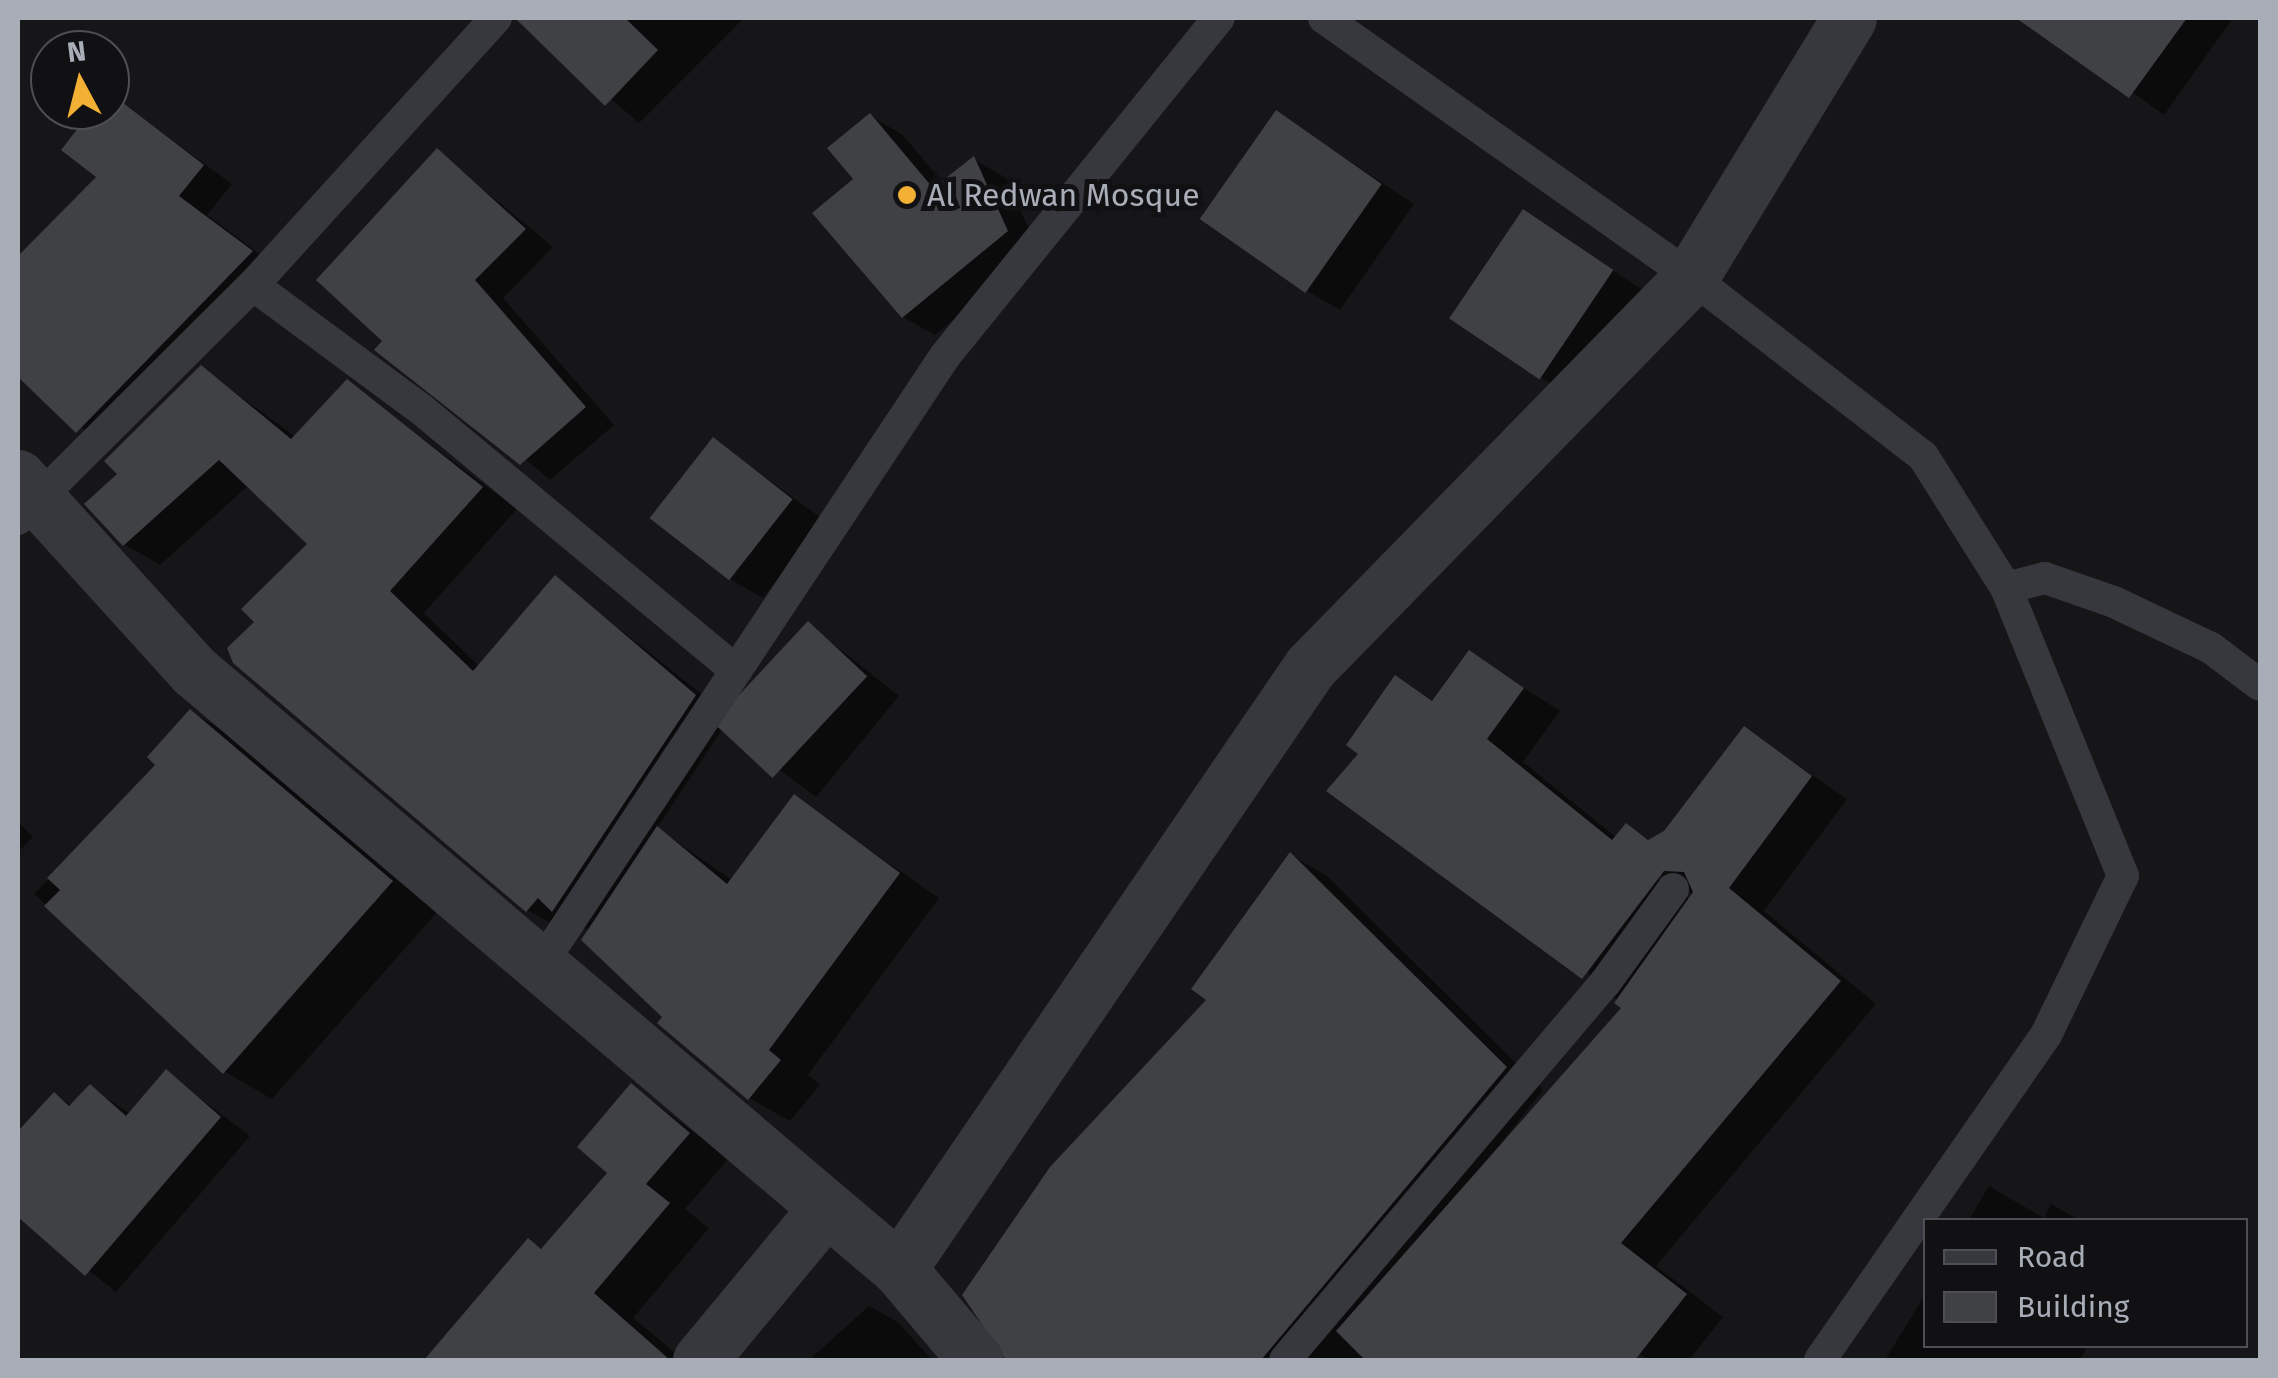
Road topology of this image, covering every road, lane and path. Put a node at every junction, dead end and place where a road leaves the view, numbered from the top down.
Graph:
1 (496, 18) edge
2 (1218, 18) edge
3 (1324, 18) edge
4 (1849, 18) edge
5 (1691, 277) junction
6 (253, 285) junction
7 (24, 499) edge
8 (2006, 588) junction
9 (733, 668) junction
10 (2260, 685) edge
11 (1673, 889) dead end
12 (540, 966) junction
13 (826, 1208) junction
14 (899, 1270) junction
15 (700, 1360) edge
16 (976, 1360) edge
17 (1285, 1360) edge
18 (1820, 1360) edge

1 - 6 lane
2 - 9 lane
3 - 5 lane
4 - 5 street
5 - 8 lane
5 - 14 street
6 - 7 lane
6 - 9 lane
7 - 12 street
8 - 10 lane
8 - 18 lane
9 - 12 lane
11 - 17 lane
12 - 13 street
13 - 14 street
13 - 15 street
14 - 16 street

